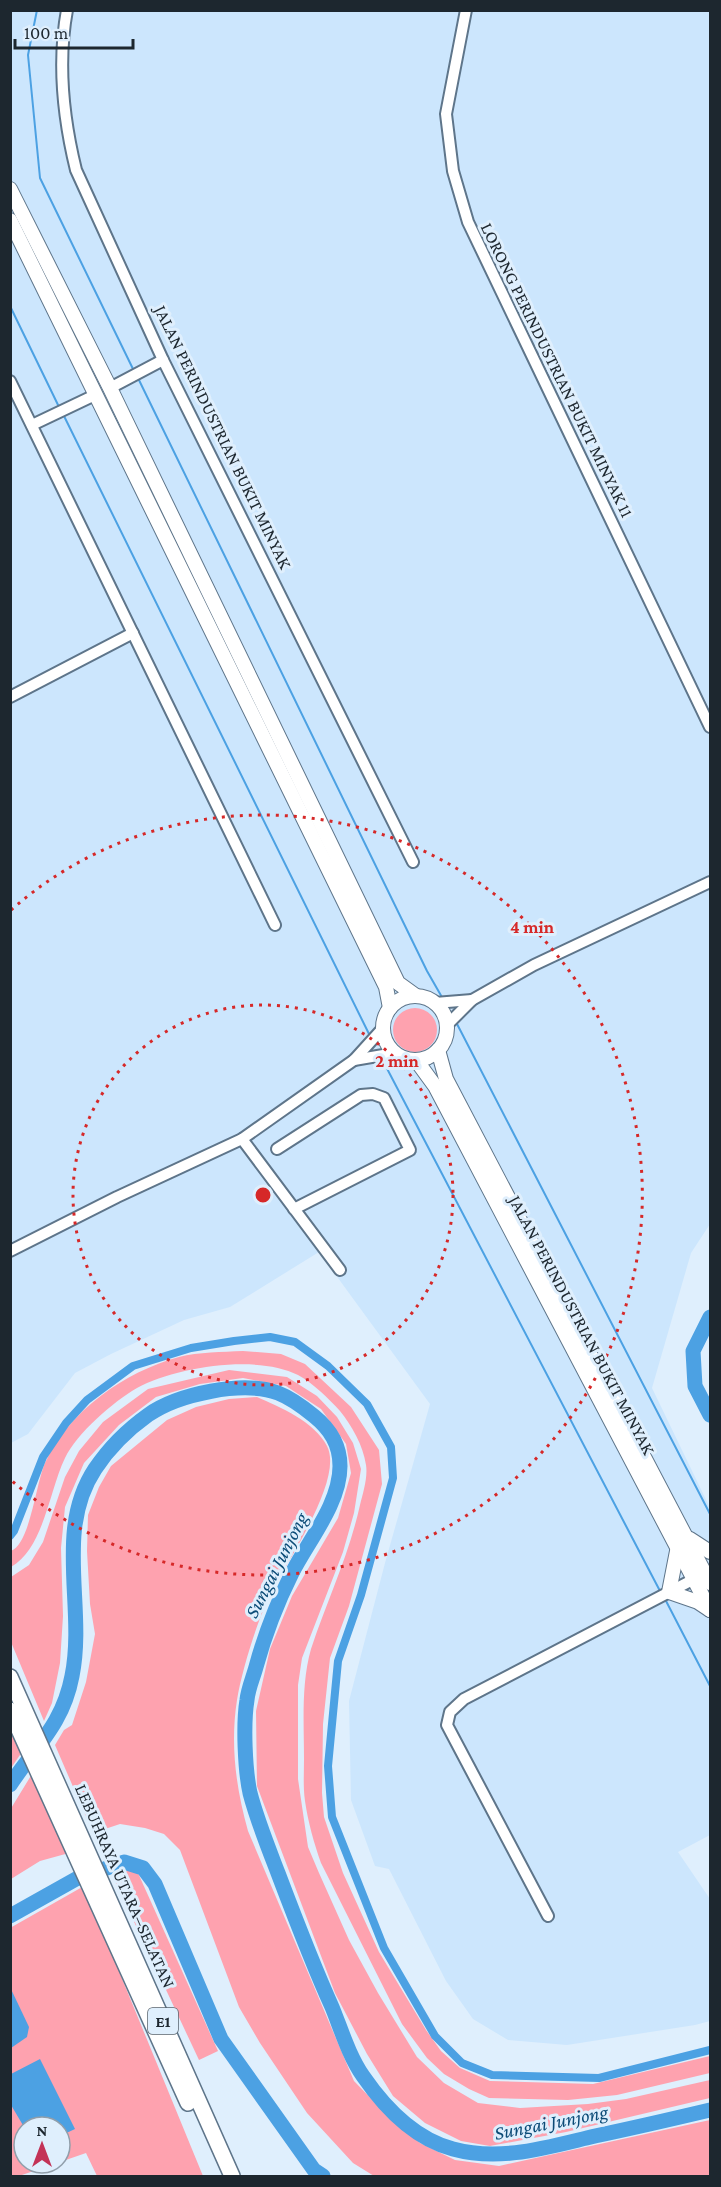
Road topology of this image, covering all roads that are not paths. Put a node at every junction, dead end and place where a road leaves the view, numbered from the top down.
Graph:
1 (67, 10) edge
2 (466, 10) edge
3 (10, 189) edge
4 (10, 220) edge
5 (159, 363) junction
6 (10, 381) edge
7 (114, 386) junction
8 (91, 397) junction
9 (35, 423) junction
10 (133, 633) junction
11 (10, 697) edge
12 (711, 727) edge
13 (413, 862) dead end
14 (711, 882) edge
15 (274, 925) dead end
16 (416, 996) junction
17 (472, 1000) junction
18 (443, 1002) junction
19 (390, 1008) junction
20 (453, 1018) junction
21 (380, 1031) junction
22 (438, 1050) junction
23 (390, 1054) junction
24 (354, 1060) junction
25 (416, 1060) junction
26 (242, 1139) junction
27 (277, 1149) dead end
28 (294, 1209) junction
29 (10, 1251) edge
30 (340, 1270) dead end
31 (683, 1542) junction
32 (711, 1552) edge
33 (705, 1576) edge
34 (665, 1594) junction
35 (711, 1610) edge
36 (10, 1677) edge
37 (10, 1710) edge
38 (100, 1895) junction
39 (548, 1916) dead end
40 (221, 2176) edge
41 (232, 2176) edge

1 - 5 street, JALAN PERINDUSTRIAN BUKIT MINYAK
2 - 12 street, LORONG PERINDUSTRIAN BUKIT MINYAK 11
3 - 7 main road
4 - 8 main road
5 - 7 street
5 - 13 street, JALAN PERINDUSTRIAN BUKIT MINYAK
6 - 9 street
7 - 16 main road
8 - 9 street
8 - 19 main road
9 - 10 street
10 - 11 street
10 - 15 street
14 - 17 street
16 - 18 main road
16 - 19 main road
17 - 18 street
17 - 20 street
18 - 20 main road
19 - 21 main road
20 - 22 main road
21 - 23 main road
21 - 24 street
22 - 25 main road
22 - 31 main road, JALAN PERINDUSTRIAN BUKIT MINYAK
23 - 24 street
23 - 25 main road
24 - 26 street
25 - 31 main road, JALAN PERINDUSTRIAN BUKIT MINYAK
26 - 28 street
26 - 29 street
27 - 28 street
28 - 30 street
31 - 32 main road
31 - 33 main road, JALAN PERINDUSTRIAN BUKIT MINYAK
31 - 34 main road
33 - 34 street
33 - 35 main road, JALAN PERINDUSTRIAN BUKIT MINYAK
34 - 35 main road
34 - 39 street
36 - 38 highway, LEBUHRAYA UTARA–SELATAN / E1
37 - 38 highway, LEBUHRAYA UTARA–SELATAN / E1
38 - 40 highway, LEBUHRAYA UTARA–SELATAN / E1
38 - 41 highway, LEBUHRAYA UTARA–SELATAN / E1

